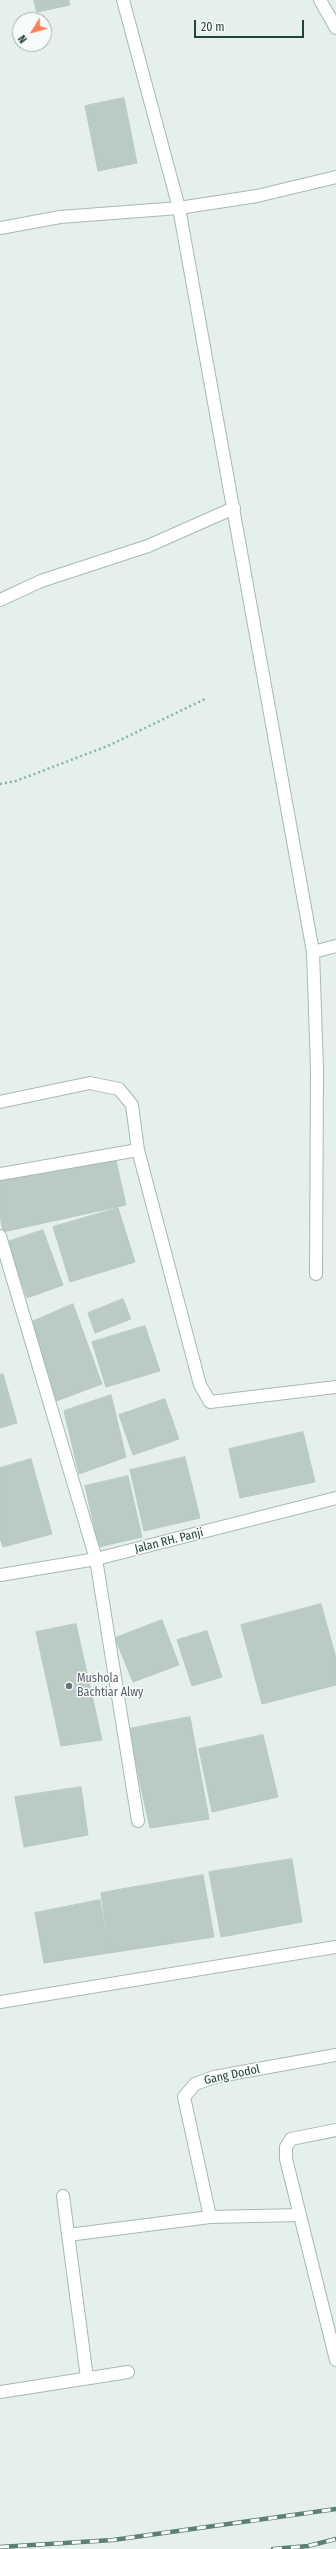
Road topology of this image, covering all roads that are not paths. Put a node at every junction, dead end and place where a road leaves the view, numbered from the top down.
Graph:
1 (123, 0) edge
2 (320, 0) edge
3 (336, 28) edge
4 (336, 177) edge
5 (179, 208) junction
6 (0, 228) edge
7 (234, 508) junction
8 (0, 600) edge
9 (336, 946) edge
10 (313, 952) junction
11 (0, 1102) edge
12 (138, 1150) junction
13 (0, 1174) edge
14 (0, 1236) edge
15 (316, 1274) dead end
16 (336, 1387) edge
17 (336, 1498) edge
18 (96, 1559) junction
19 (0, 1575) edge
20 (138, 1821) dead end
21 (336, 1947) edge
22 (0, 2002) edge
23 (336, 2055) edge
24 (336, 2130) edge
25 (63, 2196) dead end
26 (300, 2215) junction
27 (210, 2217) junction
28 (68, 2235) junction
29 (331, 2317) edge
30 (336, 2360) edge
31 (128, 2372) dead end
32 (87, 2378) junction
33 (0, 2392) edge

1 - 5 street
2 - 3 street
4 - 5 street
5 - 6 street
5 - 7 street
7 - 8 street
7 - 10 street
9 - 10 street
10 - 15 street
11 - 12 street
12 - 13 street
12 - 16 street
14 - 18 street
17 - 18 street, Jalan RH. Panji
18 - 19 street, Jalan RH. Panji
18 - 20 street
21 - 22 street
23 - 27 street, Gang Dodol
24 - 26 street
25 - 28 street
26 - 27 street
26 - 29 street
27 - 28 street
28 - 32 street
29 - 30 street
31 - 32 street
32 - 33 street

